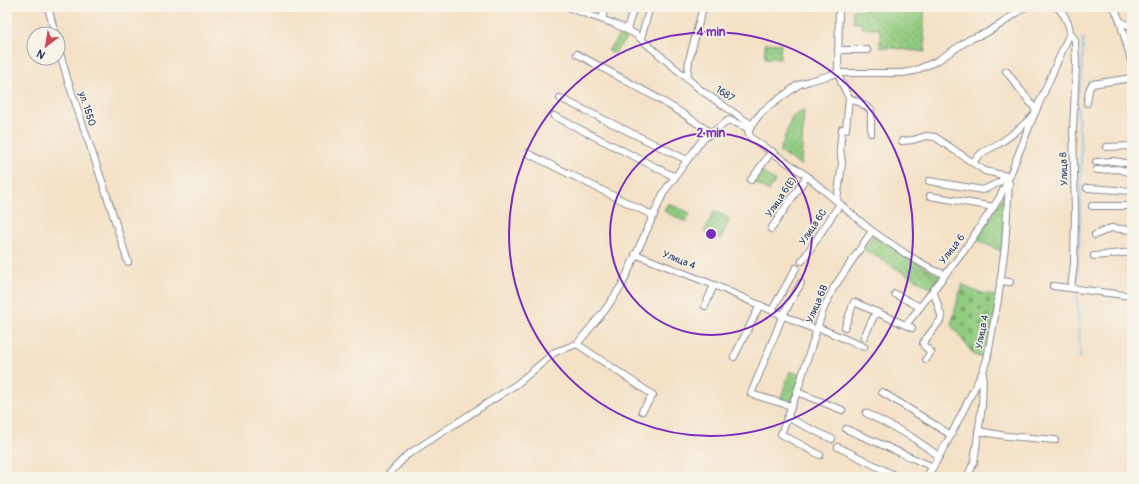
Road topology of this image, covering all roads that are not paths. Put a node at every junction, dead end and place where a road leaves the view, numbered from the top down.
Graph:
1 (48, 7) edge
2 (605, 7) edge
3 (634, 7) edge
4 (650, 7) edge
5 (703, 7) edge
6 (839, 7) edge
7 (1025, 7) edge
8 (1057, 7) edge
9 (1114, 7) edge
10 (574, 8) edge
11 (602, 19) junction
12 (1120, 21) junction
13 (53, 26) edge
14 (1132, 27) edge
15 (627, 29) junction
16 (1070, 33) junction
17 (1132, 34) edge
18 (1124, 36) junction
19 (641, 38) junction
20 (838, 50) junction
21 (867, 50) dead end
22 (576, 54) dead end
23 (1132, 64) edge
24 (64, 66) edge
25 (1006, 71) dead end
26 (838, 73) junction
27 (1132, 78) edge
28 (688, 79) junction
29 (560, 98) dead end
30 (849, 98) junction
31 (1087, 103) dead end
32 (1035, 113) junction
33 (554, 116) dead end
34 (751, 127) junction
35 (711, 133) junction
36 (872, 133) dead end
37 (902, 141) dead end
38 (1107, 146) dead end
39 (1132, 146) edge
40 (772, 152) junction
41 (527, 153) dead end
42 (687, 160) junction
43 (1096, 162) dead end
44 (974, 163) junction
45 (1132, 164) edge
46 (1097, 170) dead end
47 (1132, 173) edge
48 (807, 176) junction
49 (1008, 176) junction
50 (675, 177) junction
51 (750, 180) dead end
52 (929, 181) dead end
53 (1087, 188) dead end
54 (1132, 191) edge
55 (930, 196) dead end
56 (839, 203) junction
57 (1092, 206) dead end
58 (1132, 206) edge
59 (994, 207) junction
60 (654, 216) junction
61 (771, 229) dead end
62 (1132, 230) edge
63 (872, 231) junction
64 (1095, 235) dead end
65 (1132, 252) edge
66 (635, 254) junction
67 (1094, 256) dead end
68 (802, 261) dead end
69 (128, 262) dead end
70 (796, 268) dead end
71 (945, 274) junction
72 (1000, 281) junction
73 (1010, 282) dead end
74 (801, 283) dead end
75 (714, 285) junction
76 (1053, 286) dead end
77 (1071, 288) junction
78 (933, 290) junction
79 (894, 294) dead end
80 (1132, 296) edge
81 (760, 305) junction
82 (705, 306) dead end
83 (920, 307) junction
84 (772, 310) junction
85 (876, 312) junction
86 (783, 314) junction
87 (906, 325) junction
88 (845, 327) dead end
89 (912, 328) dead end
90 (817, 329) junction
91 (864, 337) dead end
92 (577, 344) junction
93 (864, 347) dead end
94 (734, 357) dead end
95 (926, 359) dead end
96 (983, 371) junction
97 (797, 392) junction
98 (882, 392) dead end
99 (791, 406) junction
100 (842, 410) dead end
101 (642, 411) dead end
102 (866, 413) dead end
103 (788, 418) junction
104 (846, 429) dead end
105 (978, 431) junction
106 (951, 435) junction
107 (832, 439) dead end
108 (1056, 440) dead end
109 (838, 447) dead end
110 (820, 455) dead end
111 (939, 456) junction
112 (933, 467) junction
113 (969, 473) dead end
114 (386, 477) edge
115 (898, 477) edge
116 (926, 477) edge

1 - 13 street
2 - 11 street
3 - 15 street
4 - 19 street
5 - 28 street
6 - 20 street
7 - 26 street
8 - 16 street, Улица 8
9 - 12 street
10 - 11 street, 1687
11 - 15 street, 1687
12 - 14 street
12 - 18 street
15 - 19 street, 1687
16 - 32 street, Улица 6
16 - 77 street, Улица 8
17 - 18 street
18 - 23 street
19 - 28 street, 1687
20 - 21 street
20 - 26 street
22 - 35 street
24 - 69 street, ул. 1550
25 - 32 street
26 - 30 street
26 - 34 street
27 - 31 street
28 - 34 street, 1687
29 - 42 street
30 - 36 street
30 - 56 street
32 - 44 street
32 - 49 street, Улица 6
33 - 50 street
34 - 35 street
34 - 40 street, Улица 6
35 - 42 street
37 - 44 street
38 - 39 street
40 - 48 street, Улица 6
40 - 51 street
41 - 60 street
42 - 50 street
43 - 45 street
44 - 49 street
46 - 47 street
48 - 56 street, Улица 6
48 - 61 street, Улица 6(E)
49 - 52 street
49 - 59 street, Улица 6
49 - 72 street, Улица 4
50 - 60 street
53 - 54 street
55 - 59 street
56 - 63 street, Улица 6
56 - 68 street, Улица 6C
57 - 58 street
59 - 71 street, Улица 6
60 - 66 street
62 - 64 street
63 - 71 street, Улица 6
63 - 90 street, Улица 6B
65 - 67 street
66 - 75 street, Улица 4
66 - 92 street
70 - 84 street
71 - 78 street
72 - 73 street
72 - 96 street, Улица 4
74 - 86 street
75 - 81 street, Улица 4
75 - 82 street
76 - 77 street
77 - 80 street
78 - 83 street
78 - 95 street
79 - 83 street
81 - 84 street, Улица 4
81 - 94 street
83 - 87 street
84 - 86 street, Улица 4
85 - 87 street
85 - 88 street
85 - 91 street
86 - 90 street, Улица 4
86 - 99 street
87 - 89 street
90 - 93 street, Улица 4
90 - 97 street, Улица 6B
92 - 101 street
92 - 114 street
96 - 105 street
96 - 106 street, Улица 4
97 - 99 street, Улица 6B
97 - 100 street
98 - 106 street
99 - 103 street, Улица 6B
102 - 111 street
103 - 107 street
103 - 110 street, Улица 6B
104 - 112 street
105 - 108 street
105 - 113 street
106 - 111 street, Улица 4
109 - 115 street
111 - 112 street, Улица 4
112 - 116 street, Улица 4

